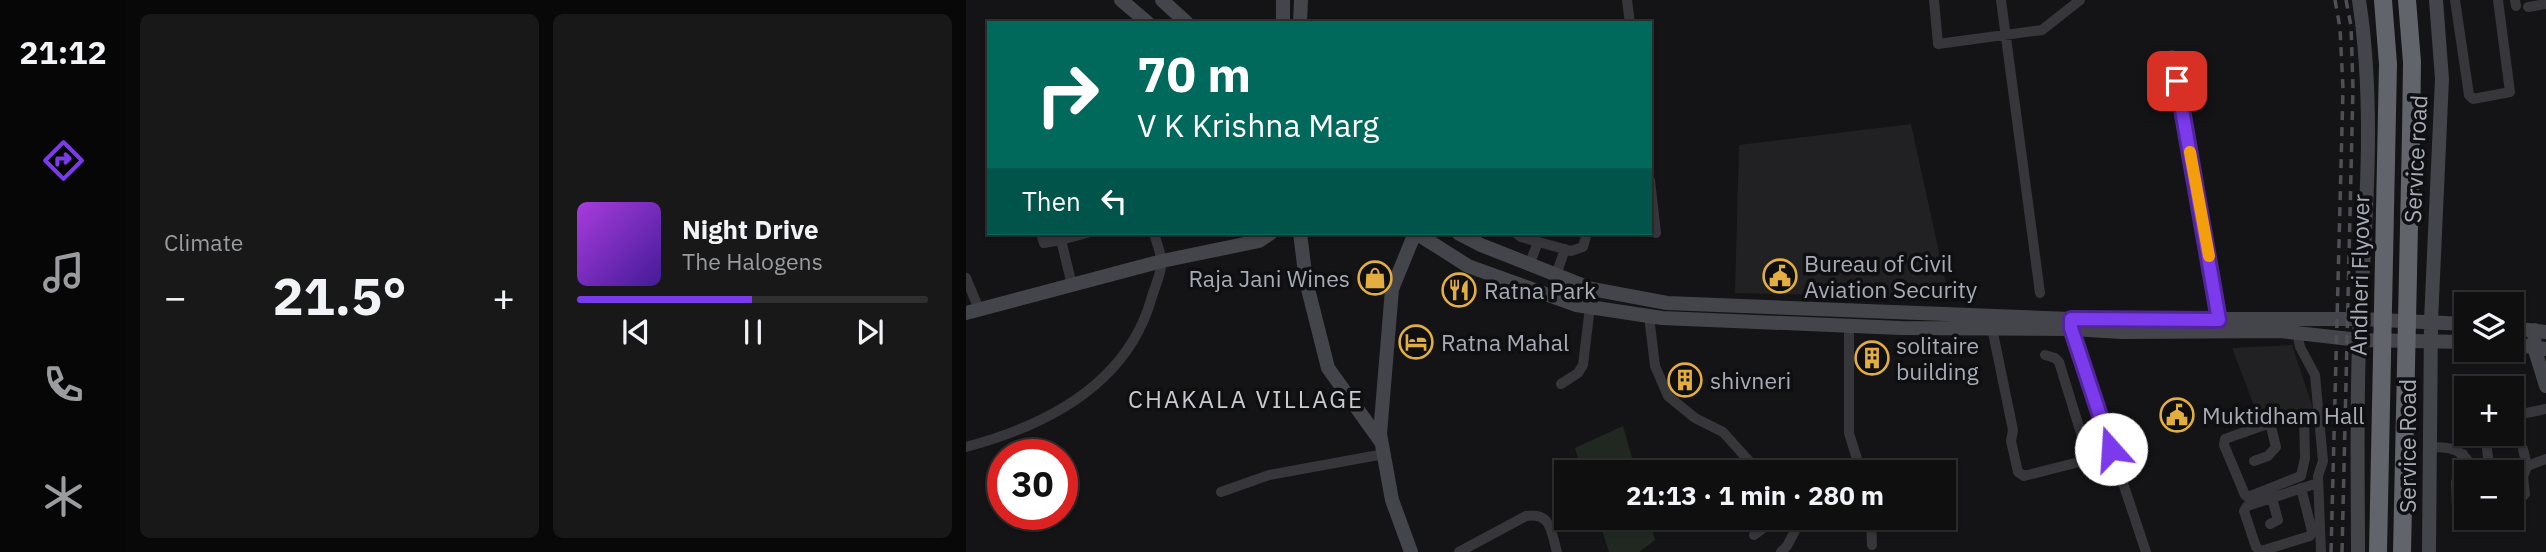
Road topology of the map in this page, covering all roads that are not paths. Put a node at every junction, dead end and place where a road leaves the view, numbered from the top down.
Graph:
1 (1121, 0) edge
2 (1162, 0) edge
3 (1283, 0) edge
4 (1301, 0) edge
5 (1627, 0) edge
6 (1934, 0) edge
7 (2001, 0) edge
8 (2080, 0) edge
9 (2359, 0) edge
10 (2383, 0) edge
11 (2407, 0) edge
12 (2436, 0) edge
13 (2455, 0) edge
14 (2500, 0) edge
15 (2546, 4) edge
16 (2528, 7) dead end
17 (1145, 21) edge
18 (1185, 21) edge
19 (1283, 21) edge
20 (1300, 21) edge
21 (1630, 21) edge
22 (2006, 35) junction
23 (2172, 55) dead end
24 (2514, 98) dead end
25 (1652, 195) edge
26 (1657, 233) dead end
27 (1042, 235) edge
28 (1080, 235) edge
29 (1155, 235) edge
30 (1268, 235) edge
31 (1300, 235) edge
32 (1415, 235) edge
33 (1419, 235) edge
34 (1462, 235) edge
35 (1518, 235) edge
36 (1587, 235) edge
37 (1061, 240) junction
38 (1538, 242) junction
39 (1565, 249) junction
40 (1162, 261) junction
41 (1529, 265) junction
42 (1556, 275) junction
43 (966, 278) edge
44 (1072, 285) junction
45 (2040, 293) dead end
46 (1590, 307) junction
47 (973, 311) edge
48 (1649, 316) junction
49 (2219, 320) junction
50 (2360, 320) junction
51 (2431, 321) junction
52 (2454, 323) edge
53 (2071, 324) junction
54 (1849, 326) junction
55 (1992, 328) junction
56 (2541, 331) edge
57 (2297, 332) junction
58 (2359, 340) junction
59 (2431, 340) junction
60 (2454, 341) edge
61 (2540, 348) edge
62 (2045, 355) dead end
63 (1561, 384) dead end
64 (2546, 386) edge
65 (2546, 409) edge
66 (2319, 413) junction
67 (2524, 413) edge
68 (2304, 416) junction
69 (2270, 423) junction
70 (966, 447) edge
71 (2430, 447) junction
72 (1382, 448) junction
73 (2111, 449) junction
74 (2523, 449) dead end
75 (2088, 456) junction
76 (2546, 459) edge
77 (1748, 460) edge
78 (1857, 460) edge
79 (2465, 460) edge
80 (2253, 461) dead end
81 (2527, 466) junction
82 (2524, 473) edge
83 (2318, 483) junction
84 (2301, 488) junction
85 (1221, 492) dead end
86 (2272, 498) junction
87 (2270, 524) dead end
88 (1761, 530) edge
89 (1795, 530) edge
90 (1871, 530) edge
91 (1754, 535) dead end
92 (1872, 545) dead end
93 (1464, 551) edge
94 (1410, 552) edge
95 (1557, 552) edge
96 (1781, 552) edge
97 (2146, 552) edge
98 (2321, 552) edge
99 (2358, 552) edge
100 (2378, 552) edge
101 (2402, 552) edge
102 (2429, 552) edge

1 - 17 main road
2 - 18 main road
3 - 19 main road
4 - 20 main road
5 - 21 street
6 - 22 street
7 - 22 street
8 - 22 street
9 - 50 main road
10 - 100 highway, Andheri Flyover, bridge
11 - 101 highway, bridge
12 - 51 main road, Service road
13 - 14 street
14 - 24 street
15 - 16 street
22 - 45 street
23 - 49 street
25 - 26 street
27 - 37 street
28 - 37 street
29 - 40 street
30 - 40 main road
31 - 72 main road
32 - 72 main road
33 - 46 main road
34 - 41 main road
35 - 38 street
36 - 39 street
37 - 44 street
38 - 39 street
38 - 41 street
39 - 42 street
40 - 44 main road
40 - 70 street
41 - 42 main road
42 - 53 main road
43 - 47 street
44 - 47 main road
46 - 48 main road
46 - 63 street
48 - 54 main road
48 - 77 street
49 - 50 main road
49 - 53 main road
50 - 51 main road
50 - 58 main road
51 - 52 main road
51 - 59 main road, Service road
53 - 55 main road
53 - 57 main road
53 - 73 street
54 - 55 main road
54 - 78 street
55 - 75 street
56 - 61 main road
57 - 58 main road
57 - 66 street
58 - 59 main road
58 - 99 main road
59 - 60 main road
59 - 71 main road, Service Road
61 - 64 main road
62 - 75 street
65 - 67 street
66 - 68 street
66 - 83 street
68 - 69 street
68 - 69 street
69 - 80 street
71 - 79 street
71 - 102 main road, Service Road
72 - 85 street
72 - 94 main road
73 - 75 street
73 - 97 street
74 - 81 street
76 - 81 street
81 - 82 street
83 - 84 street
83 - 98 street
84 - 86 street
84 - 86 street
86 - 87 street
88 - 91 street
89 - 96 street
90 - 92 street
93 - 95 street

